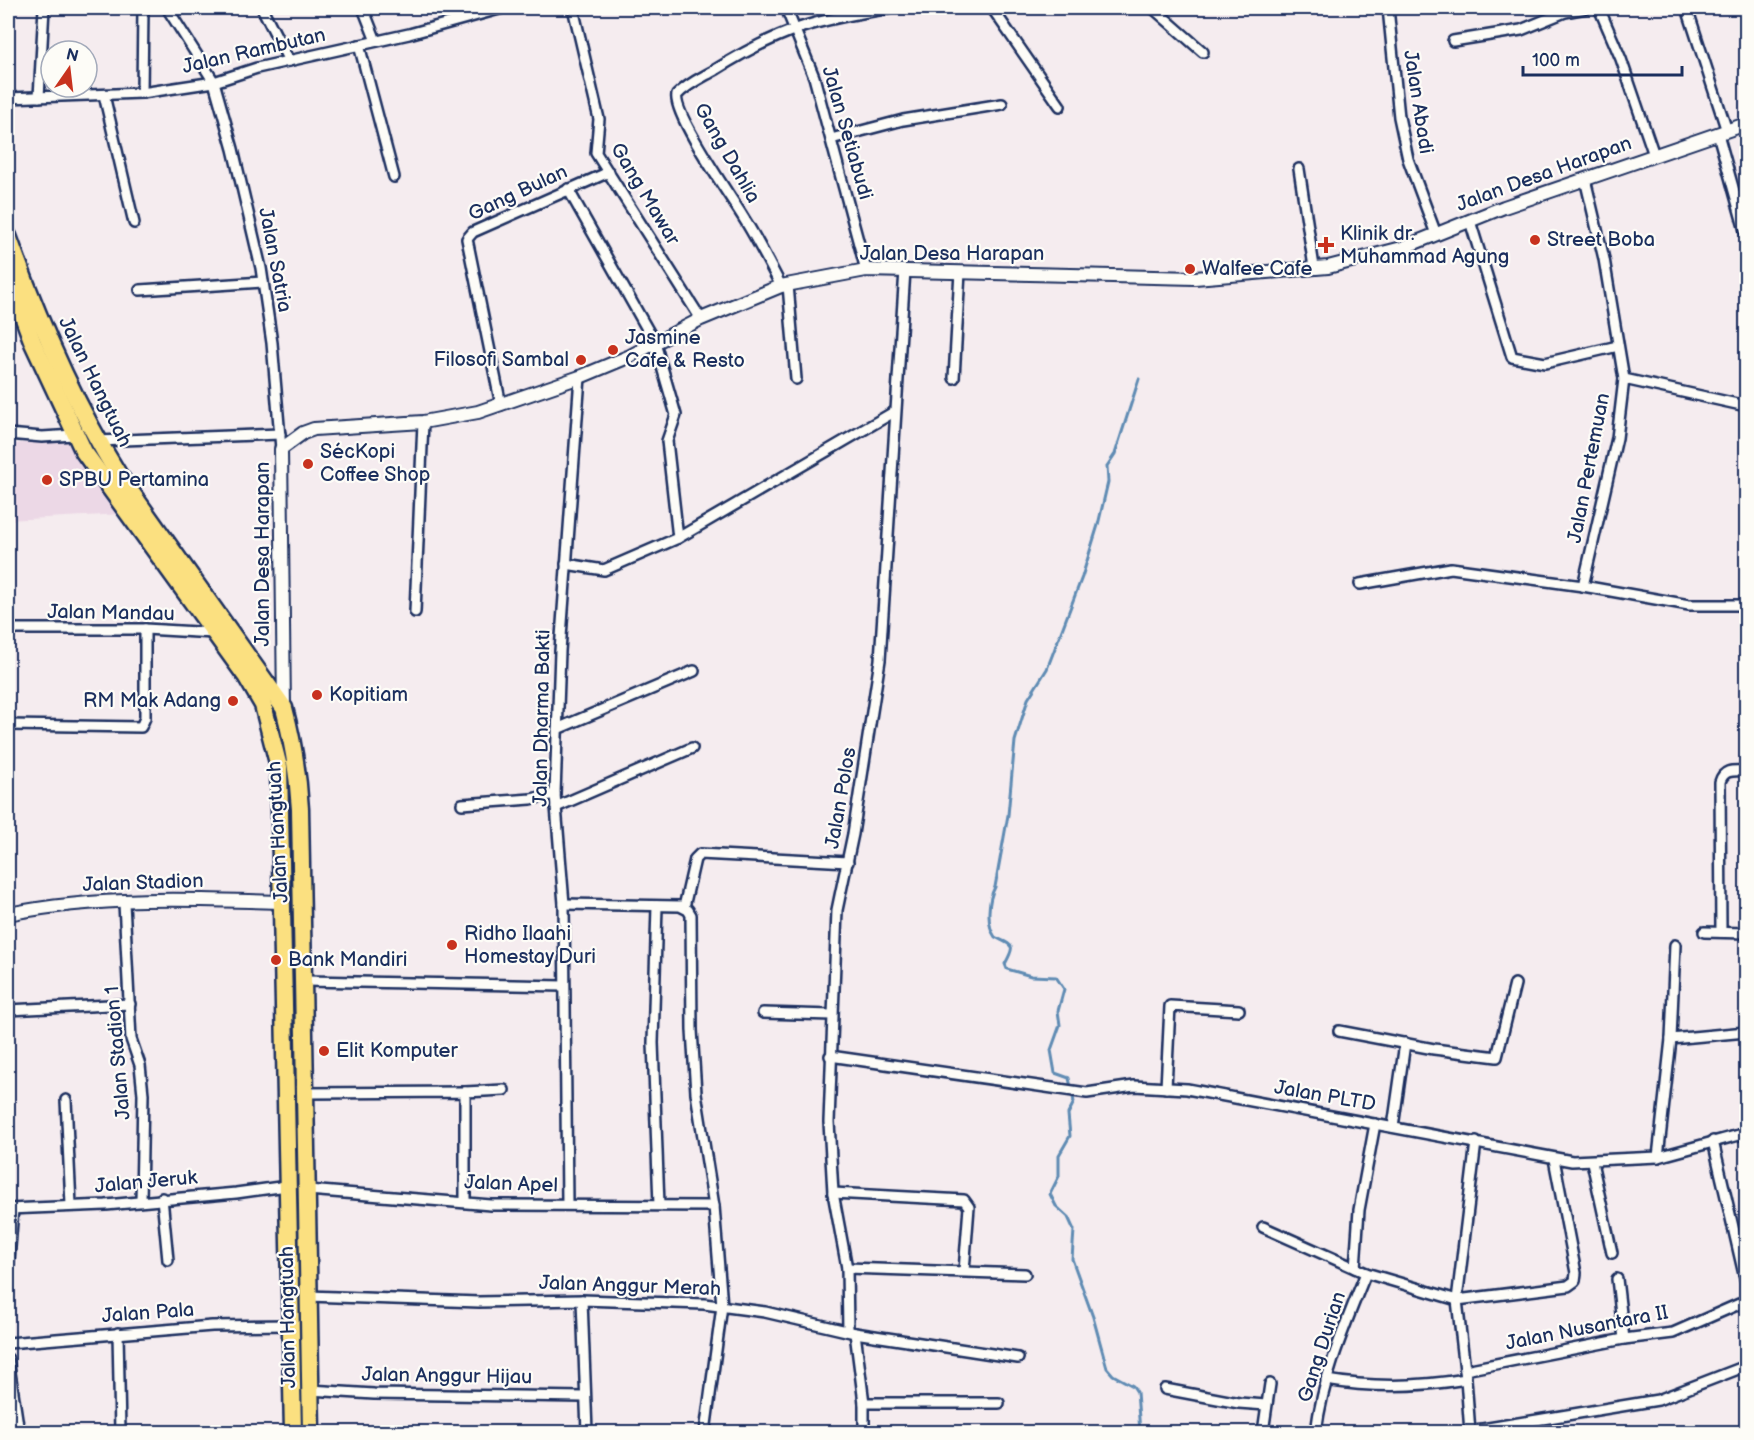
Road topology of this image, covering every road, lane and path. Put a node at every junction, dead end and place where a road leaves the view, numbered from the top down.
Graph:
1 (44, 8) edge
2 (143, 8) edge
3 (166, 8) edge
4 (262, 8) edge
5 (363, 8) edge
6 (503, 8) edge
7 (573, 8) edge
8 (786, 8) edge
9 (892, 8) edge
10 (992, 8) edge
11 (1153, 8) edge
12 (1388, 8) edge
13 (1586, 8) edge
14 (1599, 8) edge
15 (1687, 8) edge
16 (796, 28) junction
17 (42, 39) edge
18 (376, 41) junction
19 (1453, 41) dead end
20 (359, 45) junction
21 (1203, 52) dead end
22 (289, 61) junction
23 (214, 82) junction
24 (142, 93) junction
25 (99, 94) edge
26 (104, 94) junction
27 (39, 97) edge
28 (8, 98) edge
29 (1002, 104) dead end
30 (1060, 106) dead end
31 (1746, 124) edge
32 (1722, 132) junction
33 (831, 139) junction
34 (1654, 155) junction
35 (1299, 169) dead end
36 (609, 172) junction
37 (394, 177) dead end
38 (1585, 179) junction
39 (568, 189) junction
40 (1470, 221) junction
41 (134, 223) dead end
42 (1436, 234) junction
43 (1746, 234) edge
44 (8, 236) edge
45 (1314, 267) junction
46 (866, 270) junction
47 (905, 270) junction
48 (960, 272) junction
49 (8, 275) edge
50 (263, 282) junction
51 (785, 286) junction
52 (140, 290) dead end
53 (701, 319) junction
54 (655, 343) junction
55 (1618, 346) junction
56 (580, 377) junction
57 (954, 378) dead end
58 (796, 379) dead end
59 (1624, 379) junction
60 (501, 405) junction
61 (1746, 406) edge
62 (894, 412) junction
63 (423, 422) junction
64 (8, 434) edge
65 (280, 434) junction
66 (74, 435) junction
67 (97, 441) junction
68 (281, 449) junction
69 (678, 538) junction
70 (566, 564) junction
71 (1360, 584) dead end
72 (1583, 586) junction
73 (1746, 605) edge
74 (415, 612) dead end
75 (8, 629) edge
76 (145, 629) junction
77 (214, 633) junction
78 (694, 671) dead end
79 (284, 708) junction
80 (8, 725) edge
81 (557, 729) junction
82 (692, 748) dead end
83 (1746, 771) edge
84 (555, 794) junction
85 (462, 804) dead end
86 (556, 807) junction
87 (848, 862) junction
88 (281, 902) junction
89 (124, 903) junction
90 (564, 904) junction
91 (657, 906) junction
92 (684, 907) junction
93 (8, 914) edge
94 (1704, 932) dead end
95 (1720, 932) junction
96 (1746, 933) edge
97 (1675, 945) dead end
98 (305, 981) junction
99 (1515, 984) dead end
100 (563, 986) junction
101 (130, 1004) junction
102 (8, 1010) edge
103 (1239, 1010) dead end
104 (763, 1013) dead end
105 (832, 1015) junction
106 (1339, 1030) dead end
107 (1746, 1032) edge
108 (1671, 1039) junction
109 (1405, 1043) junction
110 (830, 1056) junction
111 (1166, 1088) junction
112 (504, 1090) dead end
113 (465, 1092) junction
114 (306, 1093) junction
115 (66, 1100) dead end
116 (1376, 1124) junction
117 (1393, 1127) junction
118 (1746, 1133) edge
119 (1713, 1141) junction
120 (1476, 1142) junction
121 (1658, 1157) junction
122 (1554, 1159) junction
123 (1592, 1162) junction
124 (288, 1186) junction
125 (308, 1190) junction
126 (833, 1193) junction
127 (162, 1198) junction
128 (141, 1201) junction
129 (465, 1202) junction
130 (567, 1204) junction
131 (71, 1205) junction
132 (659, 1205) junction
133 (714, 1206) junction
134 (10, 1209) edge
135 (1263, 1227) dead end
136 (1612, 1253) dead end
137 (168, 1260) dead end
138 (847, 1268) junction
139 (1355, 1268) junction
140 (964, 1271) junction
141 (8, 1273) edge
142 (1366, 1273) junction
143 (1025, 1274) dead end
144 (1617, 1279) dead end
145 (1746, 1283) edge
146 (308, 1296) junction
147 (582, 1300) junction
148 (1457, 1300) junction
149 (1746, 1300) edge
150 (722, 1306) junction
151 (291, 1325) junction
152 (851, 1332) junction
153 (118, 1333) junction
154 (1624, 1339) junction
155 (8, 1342) edge
156 (8, 1359) edge
157 (1018, 1359) dead end
158 (1746, 1366) edge
159 (1465, 1375) junction
160 (1326, 1380) junction
161 (1270, 1384) dead end
162 (1165, 1389) dead end
163 (310, 1390) junction
164 (584, 1396) junction
165 (864, 1403) junction
166 (999, 1403) dead end
167 (1266, 1405) junction
168 (1534, 1422) junction
169 (8, 1424) edge
170 (18, 1428) edge
171 (120, 1432) edge
172 (293, 1432) edge
173 (311, 1432) edge
174 (587, 1432) edge
175 (705, 1432) edge
176 (864, 1432) edge
177 (1263, 1432) edge
178 (1316, 1432) edge
179 (1470, 1432) edge
180 (1536, 1432) edge

1 - 17 street
2 - 24 street
3 - 23 street, Jalan Satria
4 - 22 street
5 - 18 street
6 - 18 street, Jalan Rambutan
7 - 36 street, Gang Mawar
8 - 16 street, Jalan Setiabudi
9 - 16 street
10 - 30 street
11 - 21 street
12 - 42 street, Jalan Abadi
13 - 19 street
14 - 34 street
15 - 32 street
16 - 33 street, Jalan Setiabudi
16 - 51 street, Gang Dahlia
18 - 20 street, Jalan Rambutan
20 - 22 street, Jalan Rambutan
20 - 37 street
22 - 23 street, Jalan Rambutan
23 - 24 street, Jalan Rambutan
23 - 50 street, Jalan Satria
24 - 26 street, Jalan Rambutan
25 - 26 street, Jalan Rambutan
26 - 41 street
27 - 28 street, Jalan Rambutan
29 - 33 street
31 - 32 street, Jalan Desa Harapan
32 - 34 street, Jalan Desa Harapan
32 - 43 street
33 - 46 street, Jalan Setiabudi
34 - 38 street, Jalan Desa Harapan
35 - 45 street
36 - 39 street, Gang Bulan
36 - 53 street, Gang Mawar
38 - 40 street, Jalan Desa Harapan
38 - 55 street, Jalan Pertemuan
39 - 54 street
39 - 60 street, Gang Bulan
40 - 42 street, Jalan Desa Harapan
40 - 55 street
42 - 45 street, Jalan Desa Harapan
44 - 67 highway, Jalan Hangtuah
45 - 48 street, Jalan Desa Harapan
46 - 47 street, Jalan Desa Harapan
46 - 51 street, Jalan Desa Harapan
47 - 48 street, Jalan Desa Harapan
47 - 62 street, Jalan Polos
48 - 57 street
49 - 66 highway, Jalan Hangtuah
50 - 52 street
50 - 65 street, Jalan Satria
51 - 53 street, Jalan Desa Harapan
51 - 58 street
53 - 54 street, Jalan Desa Harapan
54 - 56 street, Jalan Desa Harapan
54 - 69 street
55 - 59 street, Jalan Pertemuan
56 - 60 street, Jalan Desa Harapan
56 - 70 street, Jalan Dharma Bakti
59 - 61 street
59 - 72 street, Jalan Pertemuan
60 - 63 street, Jalan Desa Harapan
62 - 69 street
62 - 87 street, Jalan Polos
63 - 68 street, Jalan Desa Harapan
63 - 74 street
64 - 66 street
65 - 67 street
65 - 68 street, Jalan Satria
66 - 77 highway, Jalan Hangtuah
67 - 79 highway, Jalan Hangtuah
68 - 79 street, Jalan Desa Harapan
69 - 70 street
70 - 81 street, Jalan Dharma Bakti
71 - 72 street
72 - 73 street
75 - 76 street, Jalan Mandau
76 - 77 street, Jalan Mandau
76 - 80 street
77 - 88 highway, Jalan Hangtuah
78 - 81 street
79 - 98 highway, Jalan Hangtuah
81 - 84 street, Jalan Dharma Bakti
82 - 86 street
83 - 95 street
84 - 85 street
84 - 86 street, Jalan Dharma Bakti
86 - 90 street, Jalan Dharma Bakti
87 - 92 street
87 - 105 street, Jalan Polos
88 - 89 street, Jalan Stadion
88 - 124 highway, Jalan Hangtuah
89 - 93 street, Jalan Stadion
89 - 101 street, Jalan Stadion 1
90 - 91 street
90 - 100 street, Jalan Dharma Bakti
91 - 92 street
91 - 132 street
92 - 133 street
94 - 95 street
95 - 96 street
97 - 108 street
98 - 100 street
98 - 114 highway, Jalan Hangtuah
99 - 109 street
100 - 130 street, Jalan Dharma Bakti
101 - 102 street
101 - 128 street, Jalan Stadion 1
103 - 111 street
104 - 105 street
105 - 110 street, Jalan Polos
106 - 109 street
107 - 108 street
108 - 121 street
109 - 117 street
110 - 111 street, Jalan PLTD
110 - 126 street, Jalan Polos
111 - 116 street, Jalan PLTD
112 - 113 street
113 - 114 street
113 - 129 street
114 - 125 highway, Jalan Hangtuah
115 - 131 street
116 - 117 street, Jalan PLTD
116 - 139 street
117 - 120 street, Jalan PLTD
118 - 119 street, Jalan PLTD
119 - 121 street, Jalan PLTD
119 - 145 street
120 - 122 street, Jalan PLTD
120 - 148 street
121 - 123 street, Jalan PLTD
122 - 123 street, Jalan PLTD
122 - 148 street
123 - 136 street
124 - 127 street, Jalan Jeruk
124 - 151 highway, Jalan Hangtuah
125 - 129 street, Jalan Apel
125 - 146 highway, Jalan Hangtuah
126 - 138 street, Jalan Polos
126 - 140 street
127 - 128 street, Jalan Jeruk
127 - 137 street
128 - 131 street, Jalan Jeruk
129 - 130 street, Jalan Apel
130 - 132 street, Jalan Apel
131 - 134 street, Jalan Jeruk
132 - 133 street, Jalan Apel
133 - 150 street
134 - 141 street
135 - 139 street
138 - 140 street
138 - 152 street, Jalan Polos
139 - 142 street
140 - 143 street
142 - 148 street
142 - 160 street, Gang Durian
144 - 154 street
146 - 147 street, Jalan Anggur Merah
146 - 163 highway, Jalan Hangtuah
147 - 150 street, Jalan Anggur Merah
147 - 164 street
148 - 159 street
149 - 154 street, Jalan Nusantara II
150 - 152 street, Jalan Anggur Merah
150 - 175 street
151 - 153 street, Jalan Pala
151 - 172 highway, Jalan Hangtuah
152 - 157 street, Jalan Anggur Merah
152 - 165 street, Jalan Polos
153 - 155 street, Jalan Pala
153 - 171 street
154 - 159 street, Jalan Nusantara II
156 - 170 street
158 - 168 street
159 - 160 street, Jalan Nusantara II
159 - 179 street
160 - 178 street, Gang Durian
161 - 167 street
162 - 167 street
163 - 164 street, Jalan Anggur Hijau
163 - 173 highway, Jalan Hangtuah
164 - 174 street
165 - 166 street
165 - 176 street, Jalan Polos
167 - 177 street
168 - 179 street
168 - 180 street
169 - 170 street

